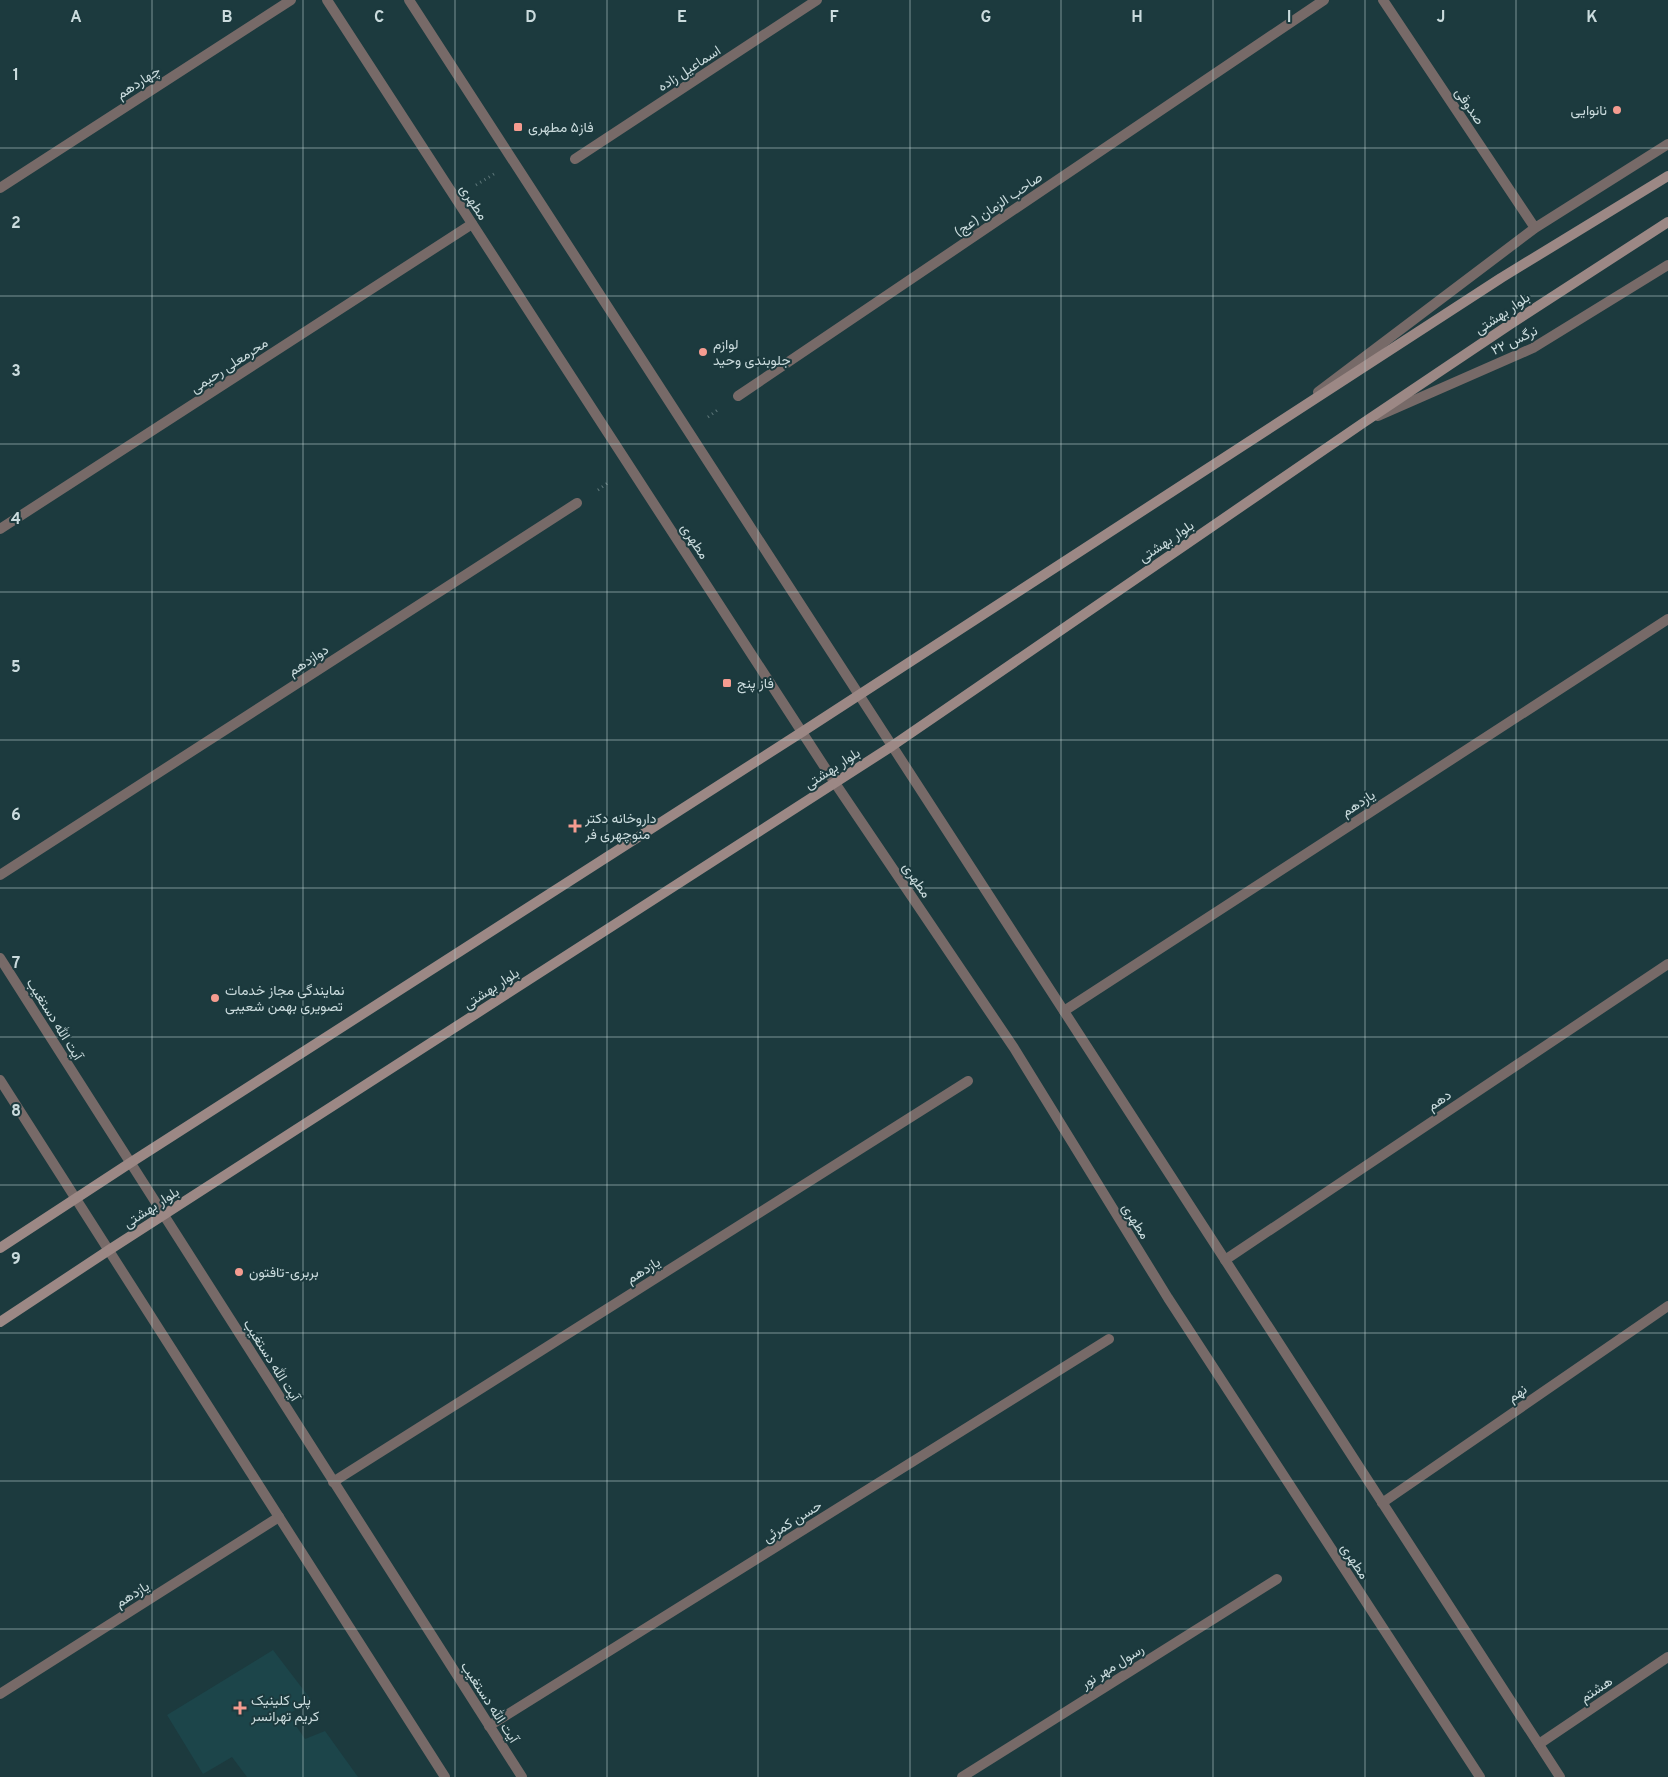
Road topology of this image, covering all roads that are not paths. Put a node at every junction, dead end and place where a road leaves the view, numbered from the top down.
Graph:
1 (291, 0) edge
2 (327, 0) edge
3 (409, 0) edge
4 (818, 0) edge
5 (1324, 0) edge
6 (1383, 0) edge
7 (1668, 144) edge
8 (575, 159) dead end
9 (1668, 176) edge
10 (0, 188) edge
11 (1668, 222) edge
12 (472, 224) junction
13 (1535, 228) junction
14 (1668, 265) edge
15 (738, 396) road end
16 (1363, 423) junction
17 (1263, 434) junction
18 (577, 503) road end
19 (0, 529) edge
20 (1668, 618) edge
21 (859, 694) junction
22 (802, 732) junction
23 (892, 746) junction
24 (835, 783) junction
25 (0, 875) edge
26 (0, 958) edge
27 (1668, 964) edge
28 (1064, 1011) junction
29 (0, 1080) edge
30 (968, 1081) dead end
31 (130, 1163) junction
32 (76, 1198) junction
33 (164, 1215) junction
34 (0, 1248) edge
35 (109, 1250) junction
36 (1225, 1260) junction
37 (1668, 1306) edge
38 (0, 1322) edge
39 (1109, 1339) dead end
40 (333, 1482) junction
41 (1382, 1502) junction
42 (279, 1518) junction
43 (1277, 1579) dead end
44 (1668, 1657) edge
45 (0, 1694) edge
46 (490, 1726) junction
47 (1539, 1744) junction
48 (445, 1777) edge
49 (522, 1777) edge
50 (962, 1777) edge
51 (1480, 1777) edge
52 (1560, 1777) edge

1 - 10 street, چهاردهم
2 - 12 street, مطهری
3 - 21 street
4 - 8 street, اسماعیل زاده
5 - 15 street, صاحب الزمان (عج)
6 - 13 street, صدوقی
7 - 13 street
9 - 17 main road
11 - 16 main road, بلوار بهشتی
12 - 19 street, محرمعلی رحیمی
12 - 22 street, مطهری
13 - 17 street
14 - 16 street, نرگس ۲۲
16 - 23 main road, بلوار بهشتی
17 - 21 main road
18 - 25 street, دوازدهم
20 - 28 street, یازدهم
21 - 22 main road
21 - 23 street
22 - 24 street, مطهری
22 - 31 main road
23 - 24 main road, بلوار بهشتی
23 - 28 street
24 - 33 main road, بلوار بهشتی
24 - 51 street, مطهری
26 - 31 street, آیت الله دستغیب
27 - 36 street, دهم
28 - 36 street
29 - 32 street
30 - 40 street, یازدهم
31 - 32 main road
31 - 33 street, آیت الله دستغیب
32 - 34 main road
32 - 35 street
33 - 35 main road, بلوار بهشتی
33 - 40 street, آیت الله دستغیب
35 - 38 main road, بلوار بهشتی
35 - 42 street
36 - 41 street
37 - 41 street, نهم
39 - 46 street, حسن کمرئی
40 - 46 street, آیت الله دستغیب
41 - 47 street
42 - 45 street, یازدهم
42 - 48 street
43 - 50 street, رسول مهر نور
44 - 47 street, هشتم
46 - 49 street, آیت الله دستغیب
47 - 52 street

